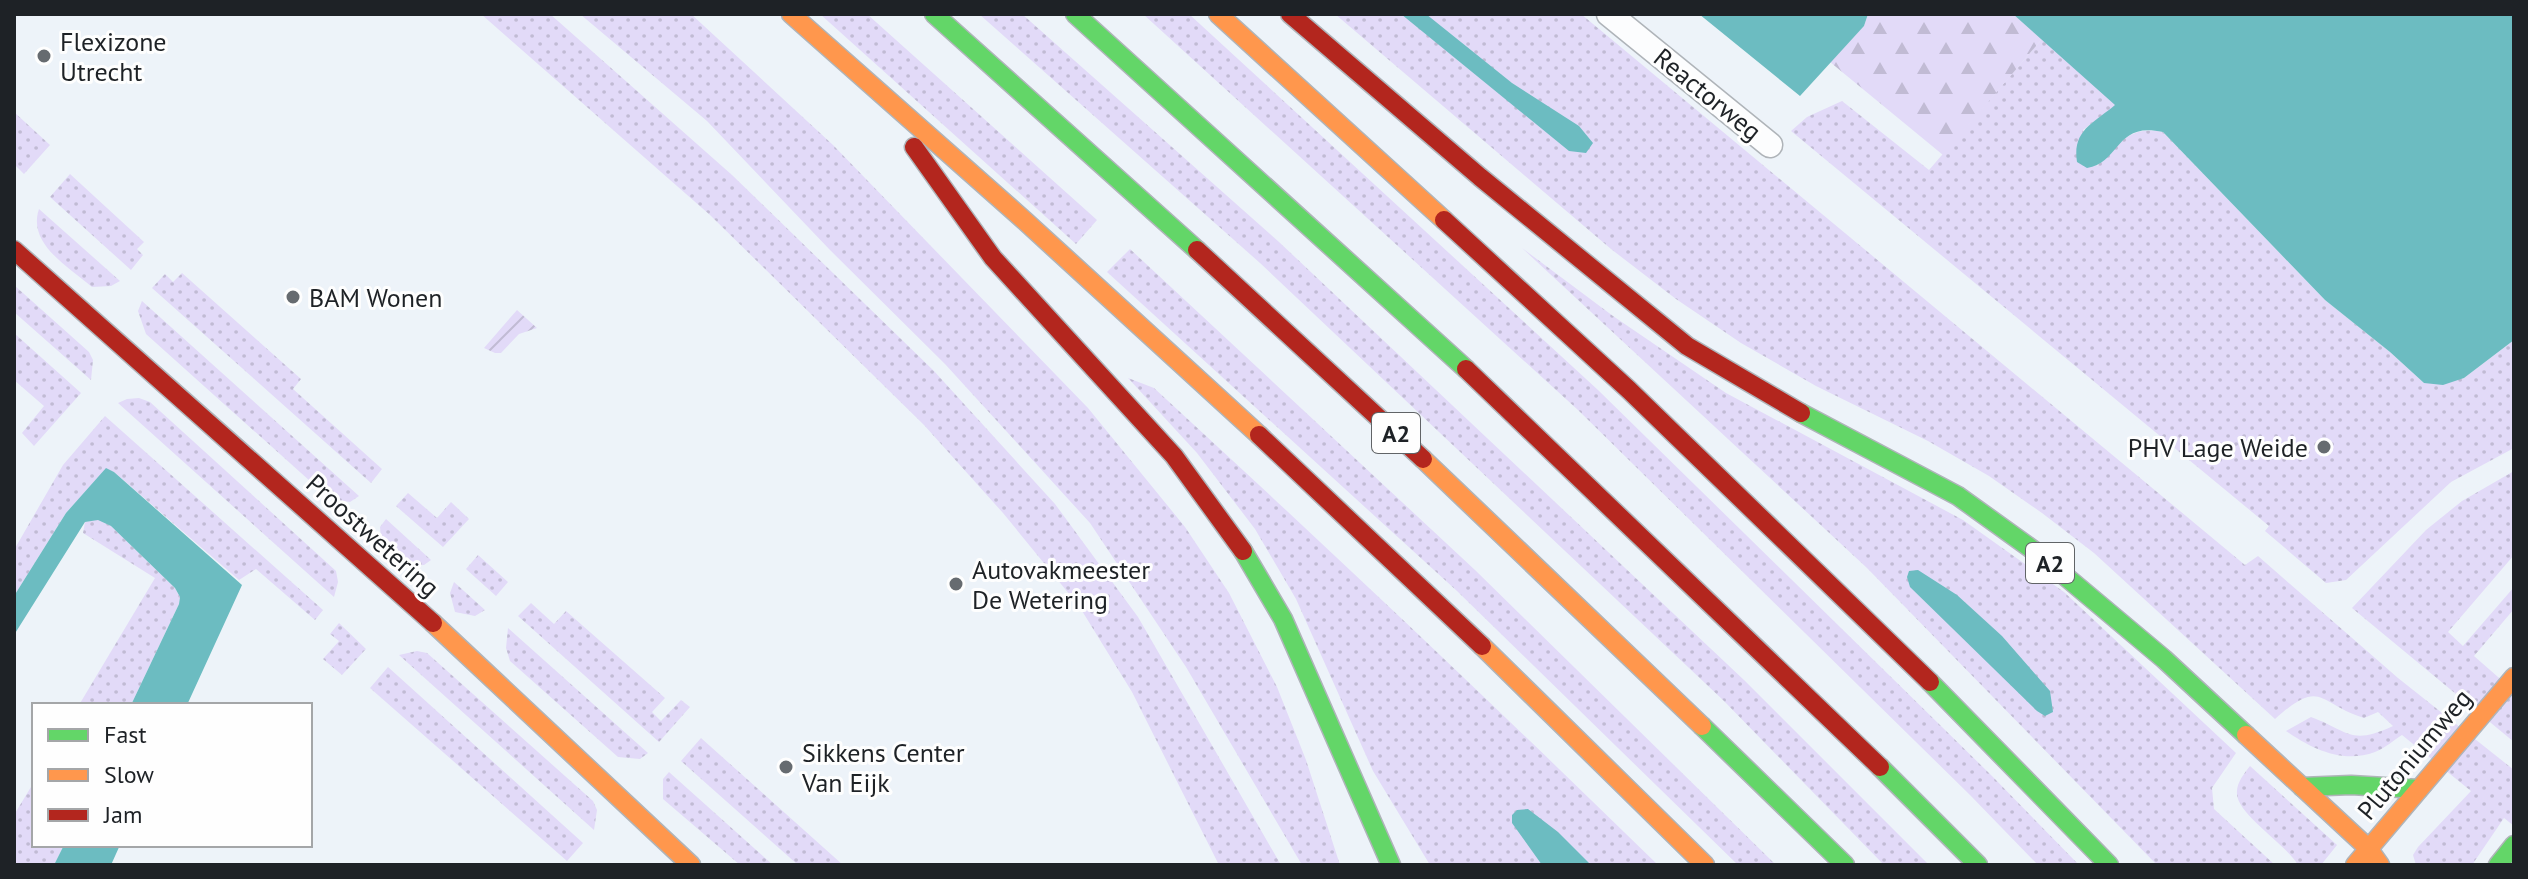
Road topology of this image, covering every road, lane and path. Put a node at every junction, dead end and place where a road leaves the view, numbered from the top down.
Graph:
1 (791, 14) edge
2 (934, 14) edge
3 (1075, 14) edge
4 (1218, 14) edge
5 (1290, 14) edge
6 (1609, 14) edge
7 (865, 78) junction
8 (1770, 145) dead end
9 (14, 250) edge
10 (2511, 681) edge
11 (2302, 787) junction
12 (2419, 789) junction
13 (2514, 845) edge
14 (2368, 848) junction
15 (691, 865) edge
16 (1391, 865) edge
17 (1705, 865) edge
18 (1845, 865) edge
19 (1978, 865) edge
20 (2109, 865) edge
21 (2355, 865) edge
22 (2380, 865) edge
23 (2498, 865) edge

1 - 7 main road
2 - 18 main road, A2
3 - 19 main road
4 - 20 main road
5 - 11 main road, A2
6 - 8 street, Reactorweg
7 - 16 main road
7 - 17 main road
9 - 15 main road, Proostwetering
10 - 12 main road, Plutoniumweg
11 - 12 main road
11 - 14 main road, A2
12 - 14 main road, Plutoniumweg
13 - 23 main road
14 - 21 main road, Plutoniumweg
14 - 22 main road, A2

